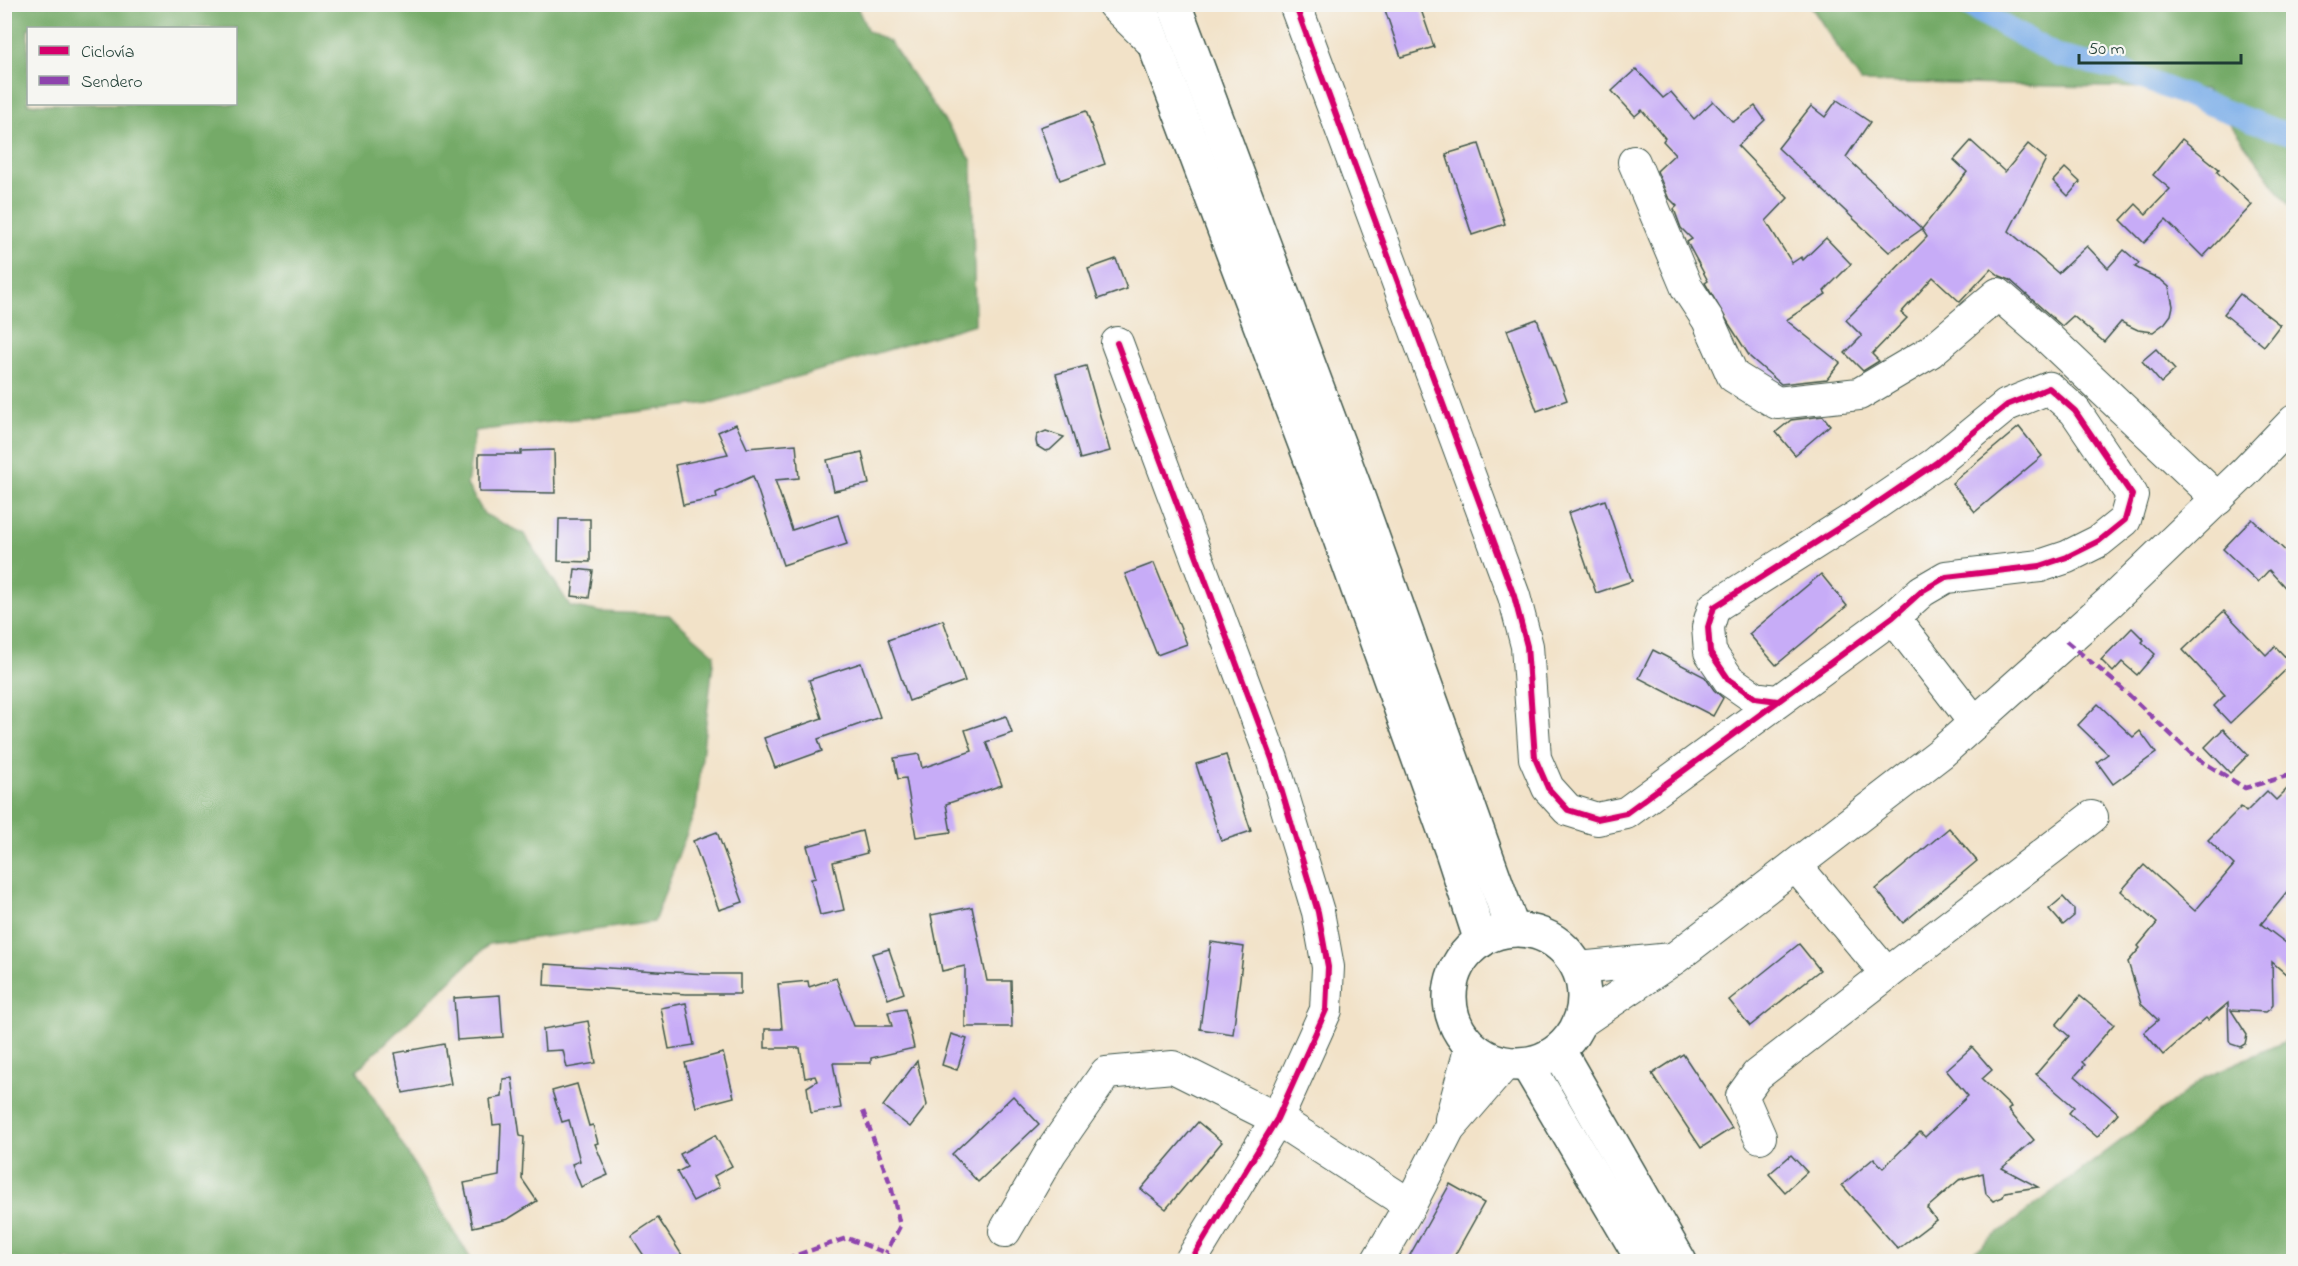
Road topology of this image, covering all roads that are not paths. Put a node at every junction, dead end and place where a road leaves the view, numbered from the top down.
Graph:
1 (1113, 4) edge
2 (1139, 4) edge
3 (1174, 4) edge
4 (1295, 4) edge
5 (1152, 42) junction
6 (1634, 162) dead end
7 (1117, 343) dead end
8 (2294, 421) edge
9 (2218, 499) junction
10 (1893, 617) junction
11 (1778, 700) junction
12 (1975, 723) junction
13 (2092, 817) dead end
14 (1796, 866) junction
15 (1513, 930) junction
16 (1481, 941) junction
17 (1675, 958) junction
18 (1578, 968) junction
19 (1887, 975) junction
20 (1581, 1022) junction
21 (1471, 1046) junction
22 (1559, 1051) junction
23 (1516, 1064) junction
24 (1276, 1119) junction
25 (1449, 1129) junction
26 (1760, 1137) dead end
27 (1410, 1205) junction
28 (1005, 1230) dead end
29 (1190, 1262) edge
30 (1377, 1262) edge
31 (1644, 1262) edge
32 (1680, 1262) edge

1 - 5 street
2 - 5 main road
3 - 15 main road
4 - 11 street
5 - 16 main road
6 - 9 street
7 - 24 street
8 - 9 street
9 - 12 street
10 - 11 street
10 - 11 street
10 - 12 street
12 - 14 street
13 - 19 street
14 - 17 street
14 - 19 street
15 - 16 main road
15 - 18 main road
16 - 21 main road
17 - 18 street
17 - 20 street
18 - 20 main road
19 - 26 street
20 - 22 main road
21 - 23 main road
21 - 25 street
22 - 23 main road
22 - 32 main road
23 - 25 street
23 - 31 main road
24 - 27 street
24 - 28 street
24 - 29 street
25 - 27 street
27 - 30 street

